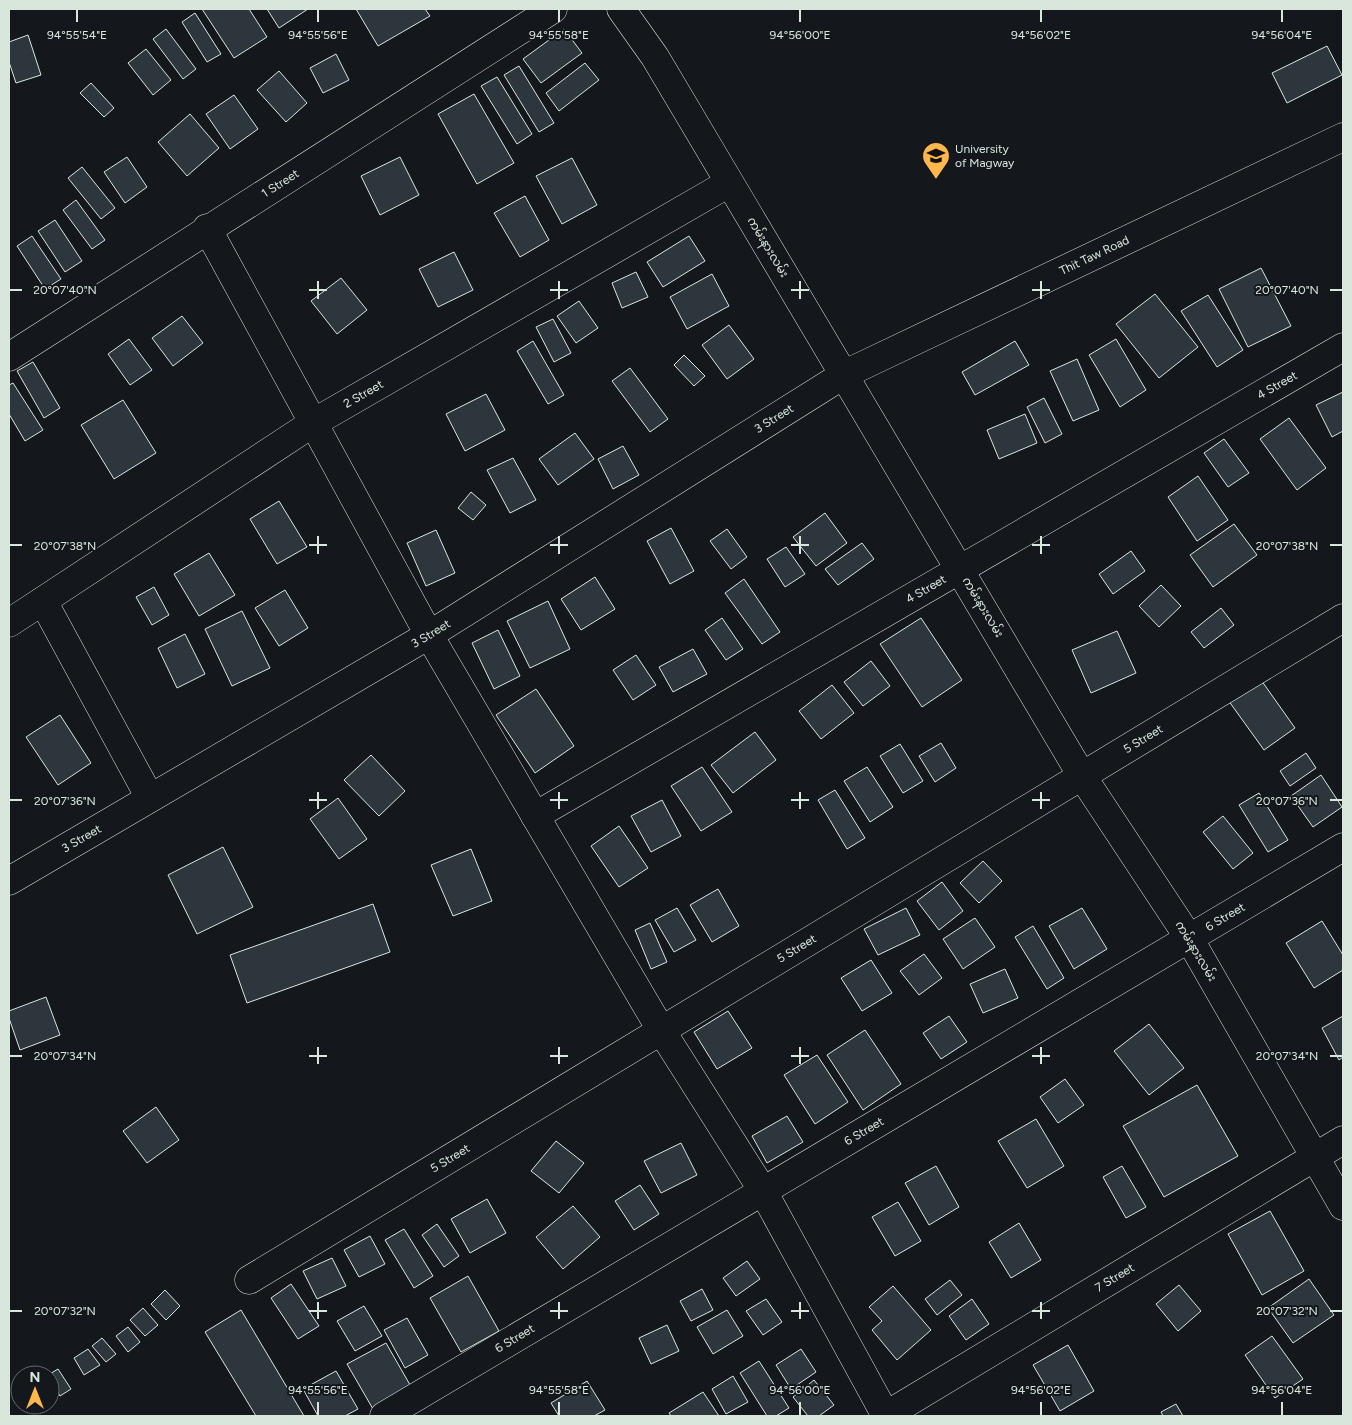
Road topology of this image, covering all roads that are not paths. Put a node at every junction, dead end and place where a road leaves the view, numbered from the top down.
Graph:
1 (553, 9) edge
2 (621, 9) edge
3 (1343, 137) edge
4 (729, 183) junction
5 (207, 228) junction
6 (13, 347) edge
7 (1343, 347) edge
8 (845, 374) junction
9 (313, 423) junction
10 (960, 569) junction
11 (43, 601) junction
12 (1343, 618) edge
13 (9, 623) edge
14 (429, 635) junction
15 (1082, 776) junction
16 (150, 798) junction
17 (535, 816) junction
18 (1343, 847) edge
19 (9, 881) edge
20 (1189, 938) junction
21 (661, 1030) junction
22 (1343, 1140) edge
23 (1314, 1158) junction
24 (763, 1191) junction
25 (1343, 1206) edge
26 (249, 1280) dead end
27 (384, 1416) edge
28 (886, 1416) edge

1 - 5 street, 1 Street
2 - 4 street, ကမ်းနားလမ်း
3 - 8 street, Thit Taw Road
4 - 8 street, ကမ်းနားလမ်း
4 - 9 street, 2 Street
5 - 6 street, 1 Street
5 - 9 street
7 - 10 street, 4 Street
8 - 10 street, ကမ်းနားလမ်း
8 - 14 street, 3 Street
9 - 11 street, 2 Street
9 - 14 street
10 - 15 street, ကမ်းနားလမ်း
10 - 17 street, 4 Street
11 - 13 street, 2 Street
11 - 16 street
12 - 15 street, 5 Street
14 - 16 street, 3 Street
14 - 17 street
15 - 20 street, ကမ်းနားလမ်း
15 - 21 street, 5 Street
16 - 19 street, 3 Street
17 - 21 street
18 - 20 street, 6 Street
20 - 23 street, ကမ်းနားလမ်း
20 - 24 street, 6 Street
21 - 24 street
21 - 26 street, 5 Street
22 - 23 street, 7 Street
23 - 25 street, ကမ်းနားလမ်း
23 - 28 street, 7 Street
24 - 27 street, 6 Street
24 - 28 street

